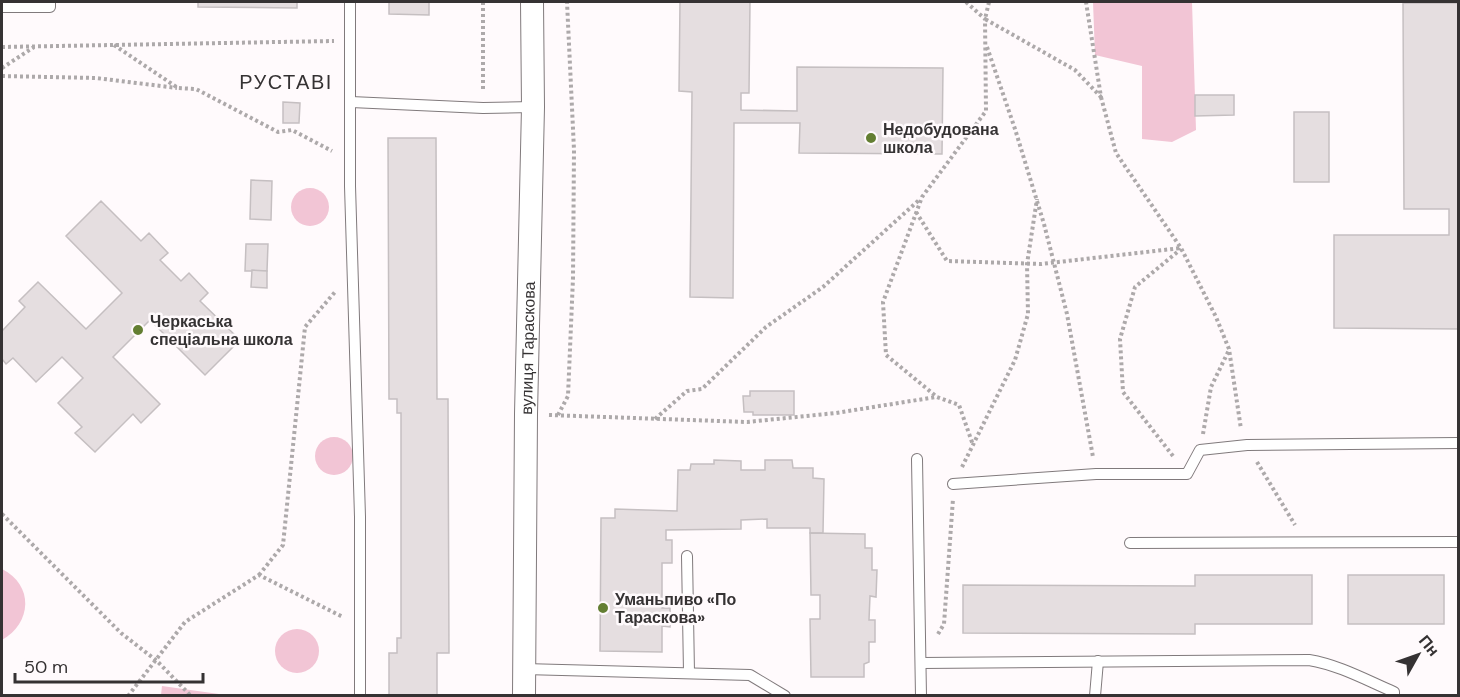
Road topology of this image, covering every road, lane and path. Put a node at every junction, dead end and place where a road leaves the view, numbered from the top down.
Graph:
1 (50, 2) edge
2 (350, 2) edge
3 (483, 2) edge
4 (532, 2) edge
5 (567, 2) edge
6 (966, 2) edge
7 (989, 2) edge
8 (1086, 2) edge
9 (2, 7) edge
10 (985, 19) junction
11 (351, 41) junction
12 (985, 43) junction
13 (114, 45) junction
14 (2, 47) edge
15 (35, 47) junction
16 (2, 68) edge
17 (2, 76) edge
18 (178, 88) junction
19 (1101, 97) junction
20 (351, 102) junction
21 (533, 107) junction
22 (483, 108) junction
23 (350, 160) junction
24 (922, 197) junction
25 (1036, 199) junction
26 (916, 212) junction
27 (1181, 248) junction
28 (1054, 262) junction
29 (1027, 264) junction
30 (352, 272) junction
31 (1229, 349) junction
32 (937, 397) junction
33 (526, 414) junction
34 (558, 415) junction
35 (655, 419) junction
36 (1458, 443) edge
37 (973, 445) junction
38 (1247, 445) junction
39 (1200, 450) junction
40 (917, 459) dead end
41 (1096, 474) junction
42 (1187, 474) junction
43 (953, 484) junction
44 (2, 514) edge
45 (1305, 542) junction
46 (1458, 542) edge
47 (1130, 543) dead end
48 (687, 556) dead end
49 (259, 574) junction
50 (360, 625) junction
51 (157, 661) junction
52 (1098, 662) junction
53 (921, 663) junction
54 (524, 669) junction
55 (689, 674) junction
56 (128, 696) edge
57 (191, 696) edge
58 (360, 696) edge
59 (524, 696) edge
60 (785, 696) edge
61 (921, 696) edge
62 (1095, 696) edge
63 (1394, 696) edge

1 - 9 lane
2 - 11 lane
3 - 22 path
4 - 21 street, вулиця Тараскова
5 - 34 path
6 - 10 path
7 - 10 path
8 - 19 path
10 - 12 path
10 - 19 path
11 - 13 path
11 - 20 lane
12 - 24 path
12 - 25 path
13 - 15 path
13 - 18 path
14 - 15 path
15 - 16 path
17 - 18 path
18 - 23 path
19 - 27 path
20 - 22 lane
20 - 23 lane
21 - 22 lane
21 - 33 street, вулиця Тараскова
23 - 30 lane
24 - 26 path
24 - 35 path
25 - 28 path
25 - 29 path
26 - 29 path
26 - 32 path
27 - 28 path
27 - 31 path
27 - 42 path
28 - 29 path
28 - 41 path
29 - 37 path
30 - 49 path
30 - 50 lane
31 - 38 path
31 - 39 path
32 - 35 path
32 - 37 path
33 - 34 path
33 - 54 street, вулиця Тараскова
34 - 35 path
36 - 38 lane
37 - 43 path
38 - 39 lane
38 - 45 path
39 - 42 lane
40 - 53 lane
41 - 42 lane
41 - 43 lane
43 - 53 path
44 - 51 path
45 - 46 lane
45 - 47 lane
48 - 55 lane
49 - 50 path
49 - 51 path
50 - 58 lane
51 - 56 path
51 - 57 path
52 - 53 lane
52 - 62 lane
52 - 63 lane
53 - 61 lane
54 - 55 lane
54 - 59 street, вулиця Тараскова
55 - 60 lane

